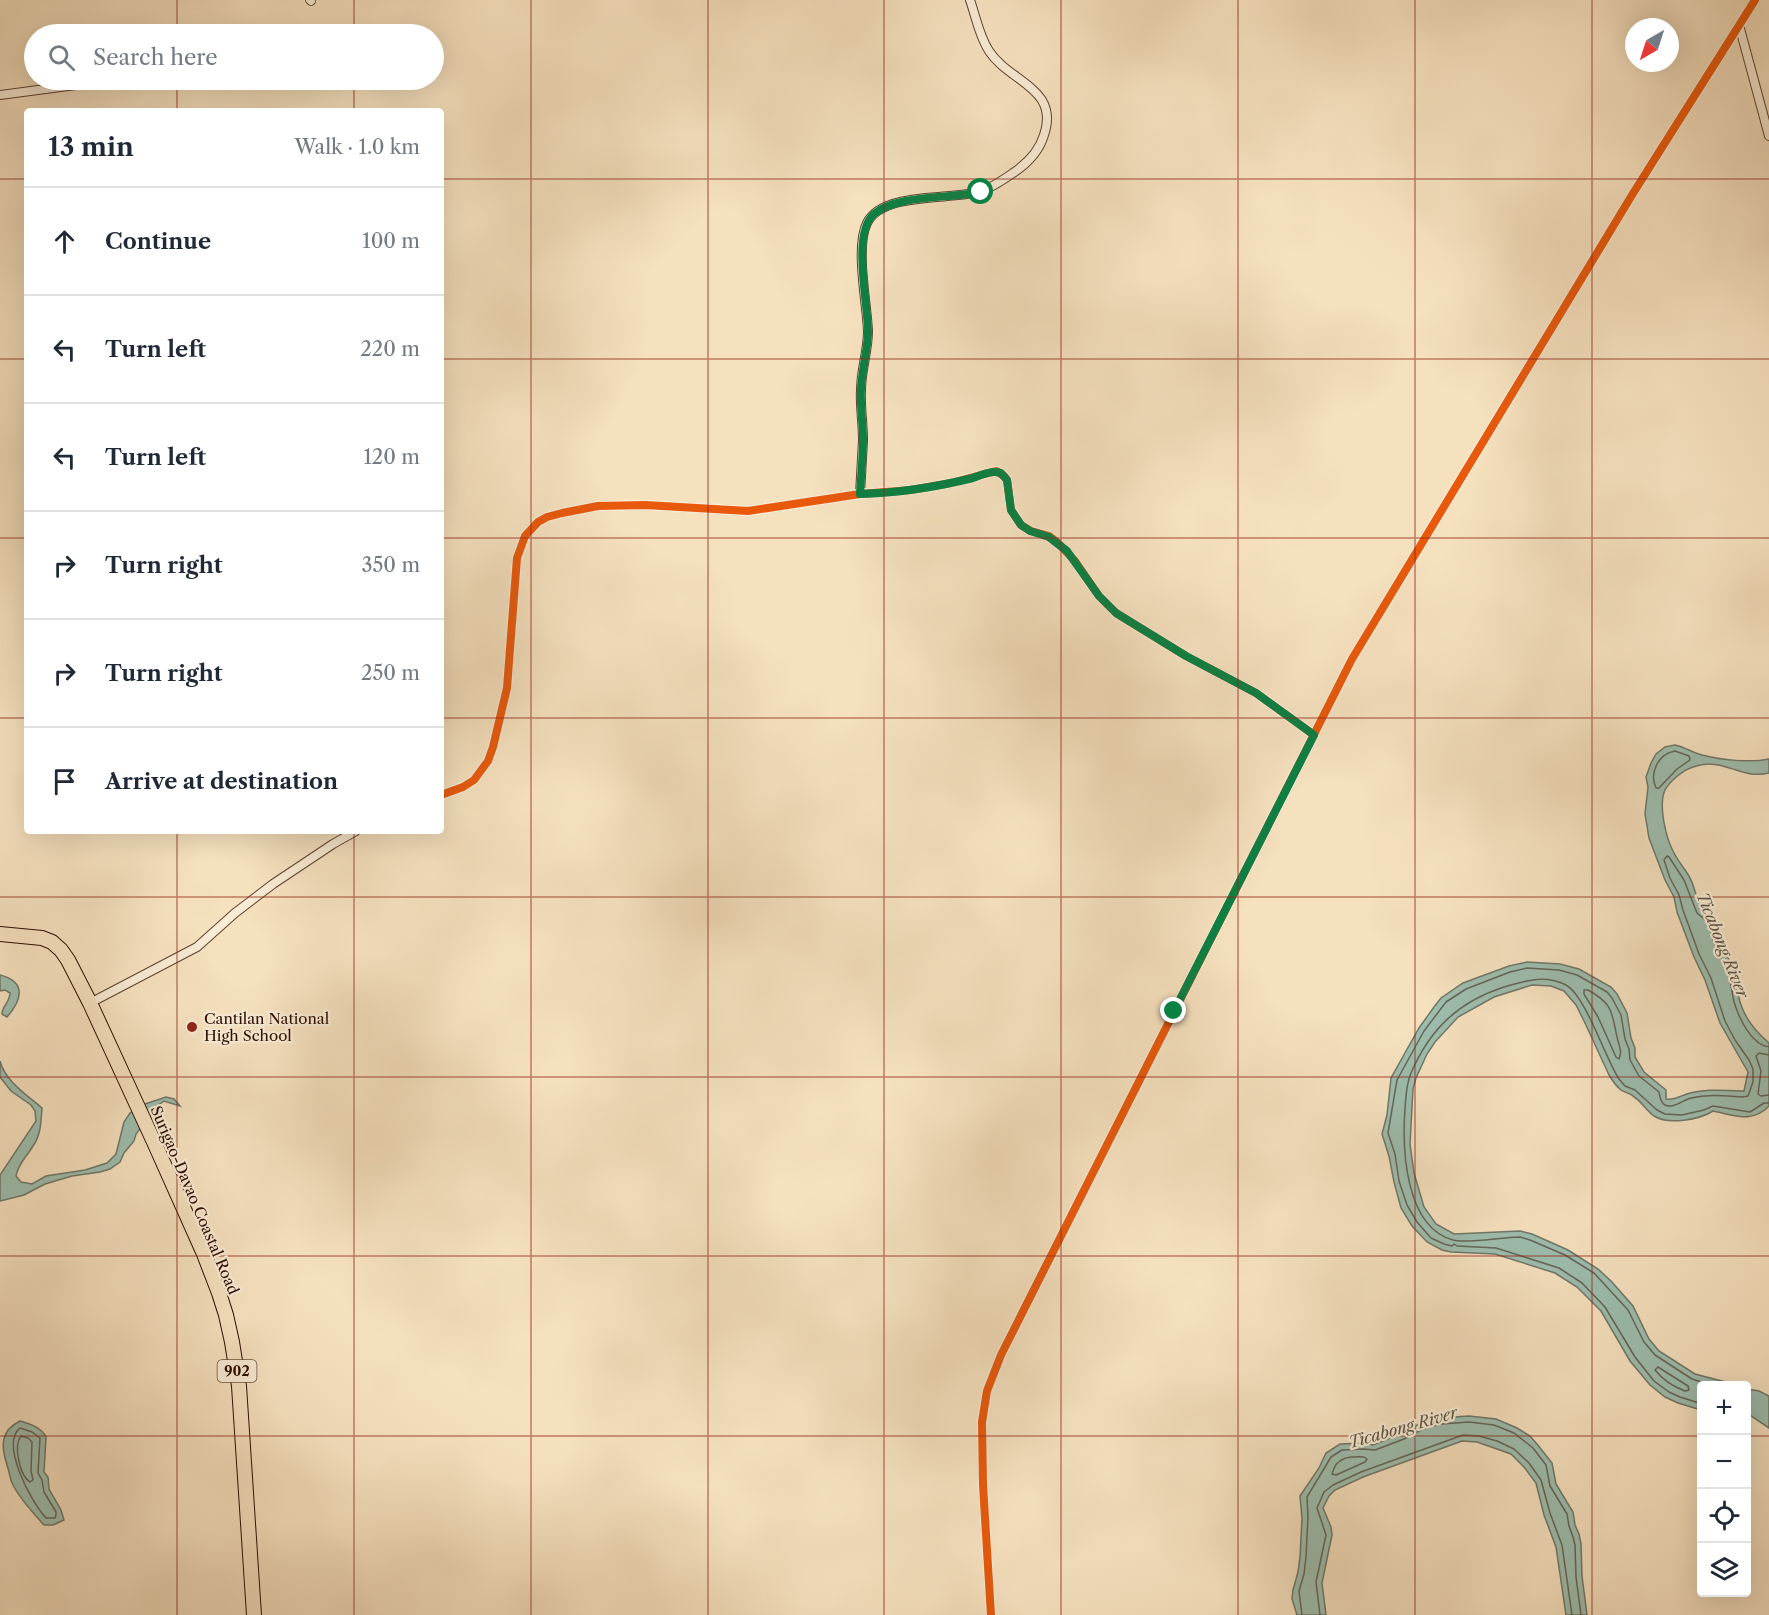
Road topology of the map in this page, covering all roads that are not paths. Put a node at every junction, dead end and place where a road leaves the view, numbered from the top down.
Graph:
1 (970, 0) edge
2 (1755, 0) edge
3 (1739, 25) junction
4 (38, 90) edge
5 (0, 95) edge
6 (1769, 136) edge
7 (860, 494) junction
8 (1314, 735) junction
9 (444, 794) edge
10 (351, 834) edge
11 (0, 934) edge
12 (90, 1003) junction
13 (254, 1615) edge
14 (991, 1615) edge

1 - 7 street
2 - 3 street
3 - 6 street
3 - 8 street
4 - 5 street
7 - 8 street
7 - 9 street
8 - 14 street
10 - 12 street
11 - 12 highway, Surigao-Davao Coastal Road / 902
12 - 13 highway, Surigao-Davao Coastal Road / 902

